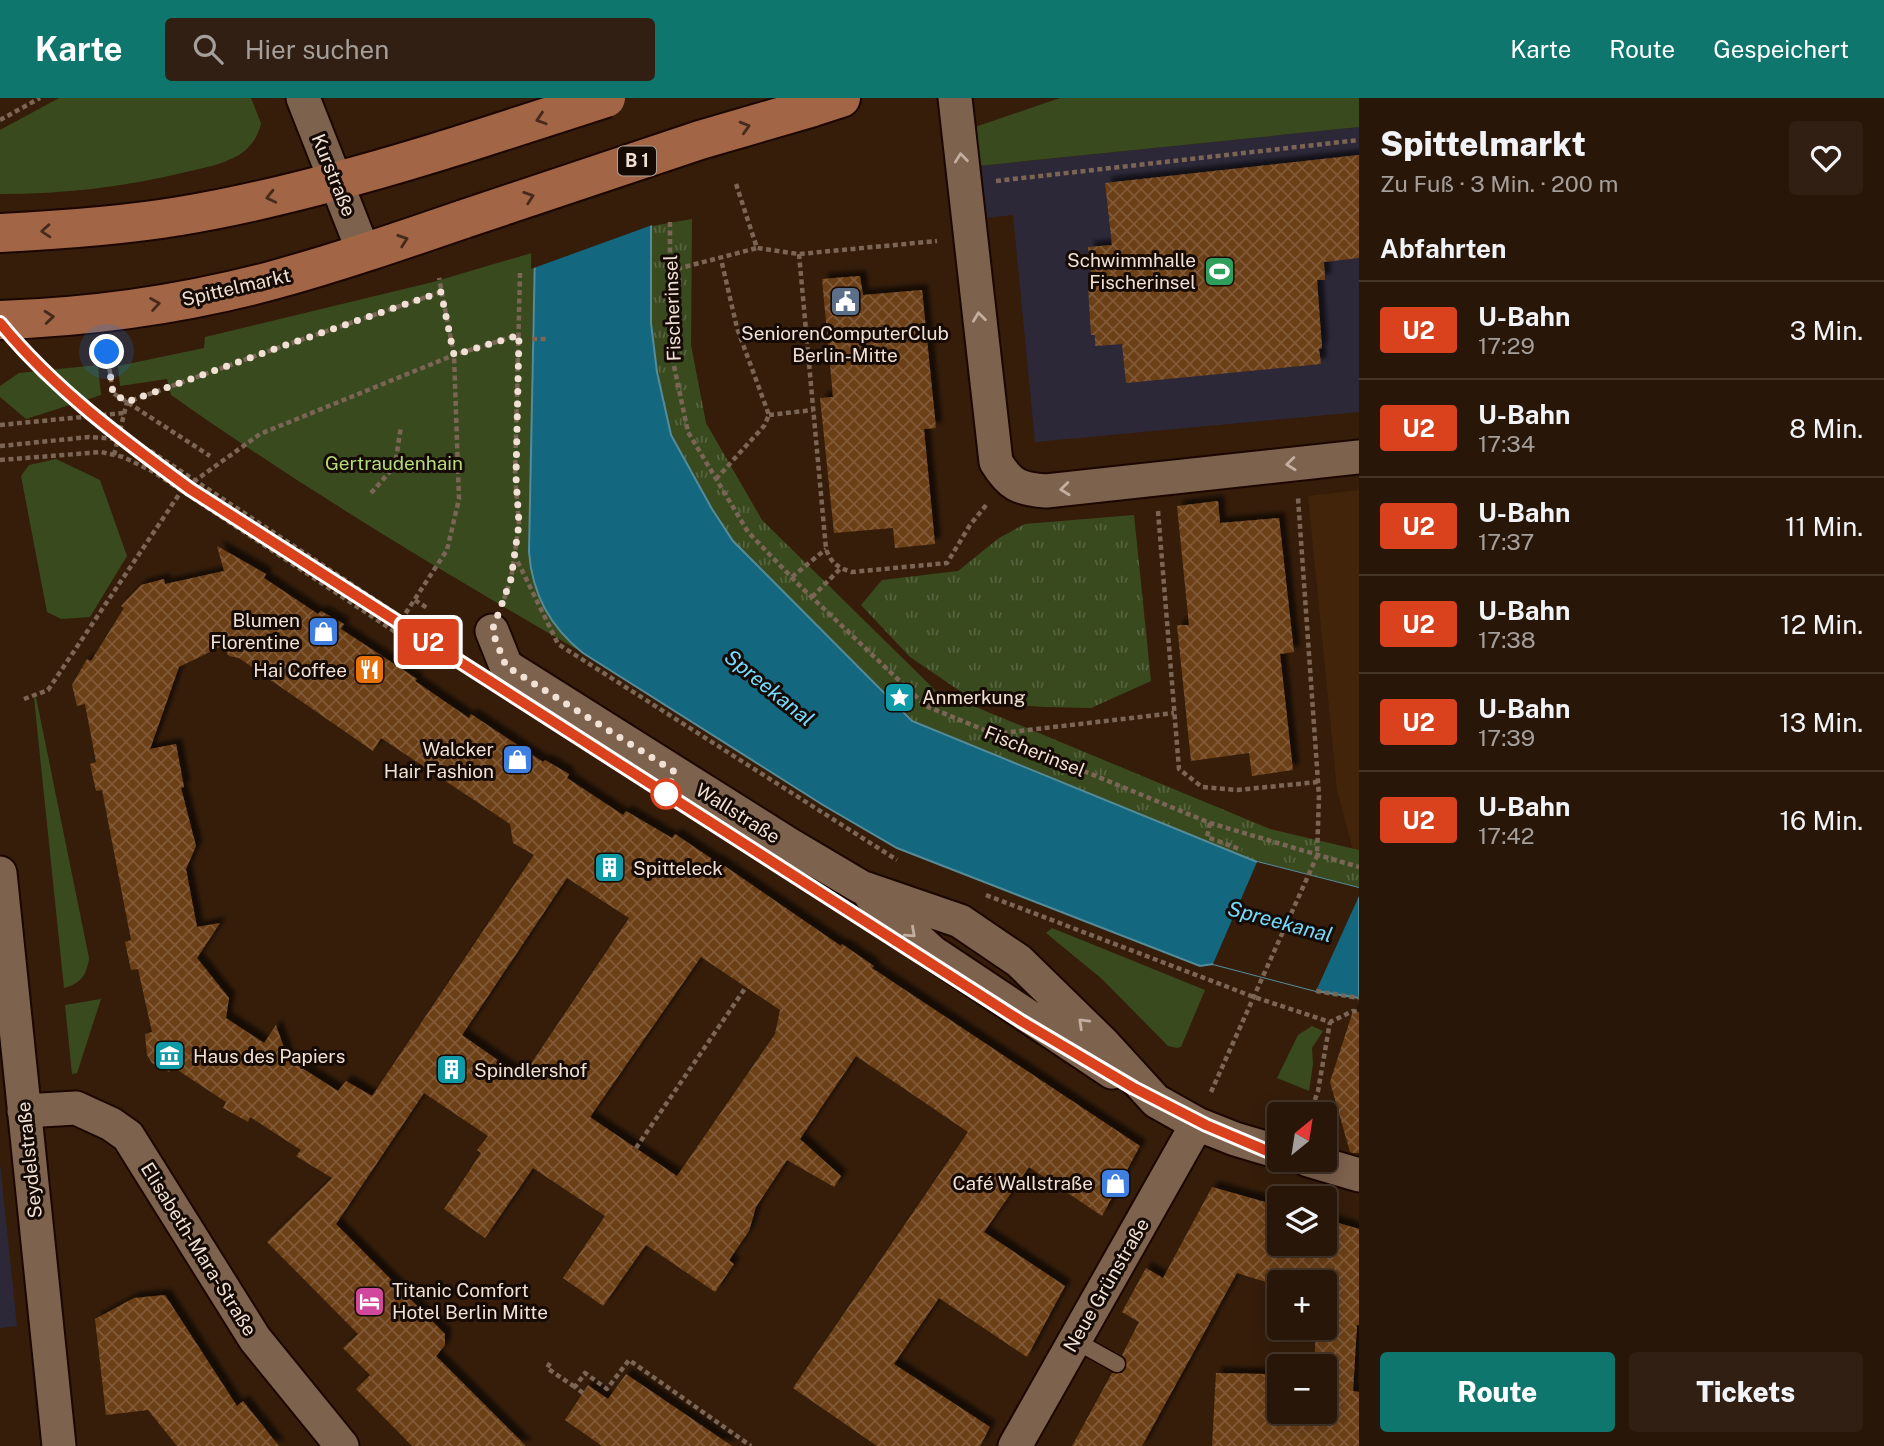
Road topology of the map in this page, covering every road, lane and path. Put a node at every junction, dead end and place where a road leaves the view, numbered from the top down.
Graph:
1 (40, 98) edge
2 (303, 98) edge
3 (606, 98) edge
4 (954, 98) edge
5 (826, 103) edge
6 (0, 120) edge
7 (1359, 140) edge
8 (337, 181) junction
9 (736, 184) dead end
10 (964, 184) junction
11 (670, 222) dead end
12 (0, 233) edge
13 (969, 238) junction
14 (757, 248) junction
15 (364, 253) junction
16 (799, 254) junction
17 (721, 259) junction
18 (669, 271) junction
19 (520, 273) dead end
20 (439, 278) dead end
21 (441, 292) junction
22 (0, 320) edge
23 (519, 335) junction
24 (532, 339) dead end
25 (546, 339) dead end
26 (107, 352) dead end
27 (454, 355) junction
28 (127, 402) junction
29 (814, 410) junction
30 (124, 414) junction
31 (769, 415) junction
32 (0, 425) edge
33 (401, 426) dead end
34 (118, 439) junction
35 (0, 446) edge
36 (114, 455) junction
37 (210, 456) dead end
38 (1359, 457) edge
39 (0, 460) edge
40 (1292, 464) junction
41 (716, 479) junction
42 (1156, 479) junction
43 (195, 480) junction
44 (1006, 480) junction
45 (182, 490) junction
46 (371, 493) dead end
47 (826, 549) junction
48 (514, 554) junction
49 (841, 568) junction
50 (792, 577) junction
51 (812, 597) junction
52 (415, 600) junction
53 (427, 608) dead end
54 (403, 618) junction
55 (419, 629) dead end
56 (492, 631) joint
57 (24, 699) dead end
58 (1174, 713) junction
59 (993, 734) junction
60 (1318, 782) junction
61 (1210, 823) junction
62 (1242, 850) dead end
63 (1317, 856) junction
64 (908, 864) dead end
65 (1359, 867) edge
66 (0, 873) edge
67 (982, 893) dead end
68 (746, 987) dead end
69 (1316, 991) dead end
70 (1254, 997) junction
71 (1359, 998) edge
72 (1359, 1012) edge
73 (1330, 1022) junction
74 (1314, 1102) edge
75 (24, 1111) junction
76 (1196, 1125) junction
77 (636, 1148) dead end
78 (1267, 1148) edge
79 (1337, 1169) edge
80 (1359, 1175) edge
81 (1074, 1340) junction
82 (550, 1363) dead end
83 (1117, 1364) dead end
84 (575, 1387) junction
85 (583, 1393) dead end
86 (59, 1446) edge
87 (342, 1446) edge
88 (751, 1446) edge
89 (1015, 1446) edge

1 - 6 path
2 - 8 street, Kurstraße
3 -> 8 main road, bridge
10 -> 4 street
15 -> 5 main road, Spittelmarkt / B 1, bridge
7 - 10 path
8 -> 12 main road
8 - 15 street, Kurstraße
9 - 14 path
10 - 13 street
11 - 18 path, Fischerinsel
13 - 16 path
44 -> 13 street
14 - 16 path
14 - 17 path
22 -> 15 main road, Spittelmarkt / B 1
16 - 29 path
17 - 18 path
17 - 31 path
18 - 41 path, Fischerinsel
19 - 23 path
20 - 21 path
21 - 27 path
21 - 28 path
23 - 27 path
23 - 48 path
24 - 25 path
26 - 28 path
27 - 43 path
27 - 52 path
28 - 30 path
28 - 37 path
29 - 31 path
29 - 47 path
30 - 32 path
30 - 34 path
31 - 41 path
33 - 46 path
34 - 35 path
34 - 36 path
34 - 43 path
36 - 39 path
36 - 45 path
38 - 40 street
40 -> 42 street
40 - 60 path
41 - 50 path, Fischerinsel
42 -> 44 street
42 - 58 path
43 - 45 path
43 - 54 path
44 - 49 path
45 - 54 path
45 - 57 path
47 - 49 path
47 - 50 path
48 - 56 path
48 - 64 path
49 - 51 path
50 - 51 path, Fischerinsel
51 - 59 path, Fischerinsel
52 - 53 path
52 - 54 path
54 - 55 path
56 - 76 street, Wallstraße
58 - 59 path
58 - 60 path
59 - 61 path, Fischerinsel
60 - 63 path
61 - 62 path
61 - 63 path, Fischerinsel
63 - 65 path, Fischerinsel
63 - 70 path
66 - 75 street, Seydelstraße
67 - 70 path
68 - 77 path
69 - 71 path
70 - 73 path
70 - 76 path
72 - 73 path
73 - 74 path
75 - 86 street, Seydelstraße
75 - 87 street, Elisabeth-Mara-Straße
76 - 78 street, Wallstraße
76 - 81 street, Neue Grünstraße
79 - 80 street
81 - 83 lane
81 - 89 street, Neue Grünstraße
82 - 84 path
84 - 85 path
84 - 88 path

